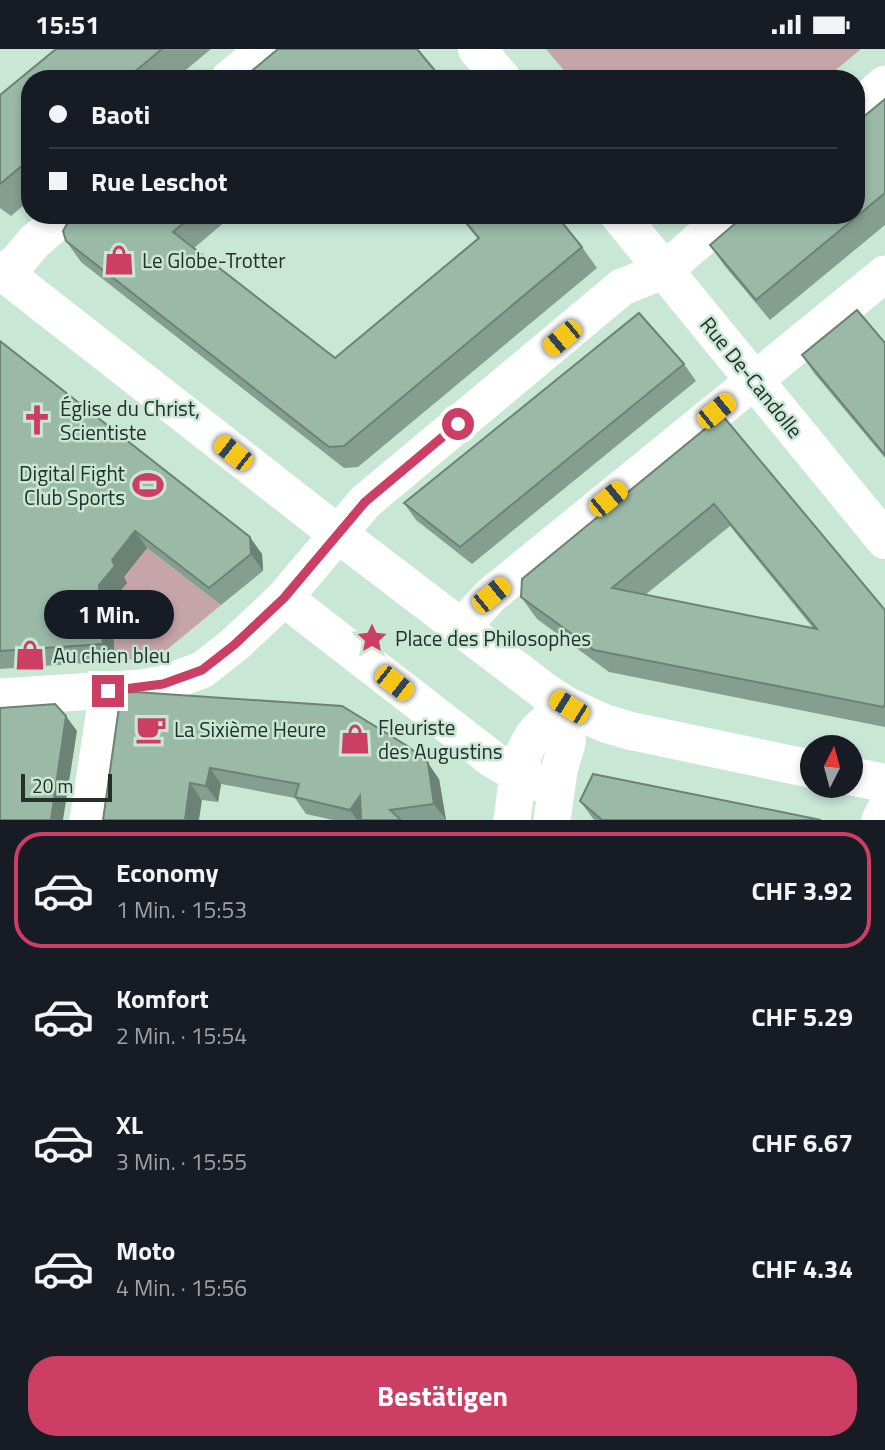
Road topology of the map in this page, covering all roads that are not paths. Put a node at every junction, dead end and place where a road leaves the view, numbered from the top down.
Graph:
1 (264, 49) edge
2 (477, 49) edge
3 (240, 70) edge
4 (494, 70) edge
5 (885, 84) edge
6 (865, 101) edge
7 (55, 224) edge
8 (627, 224) edge
9 (719, 224) edge
10 (665, 270) junction
11 (3, 272) edge
12 (880, 287) edge
13 (754, 380) junction
14 (339, 535) junction
15 (885, 540) edge
16 (284, 598) junction
17 (461, 628) junction
18 (108, 691) junction
19 (0, 697) edge
20 (569, 707) junction
21 (800, 766) edge
22 (517, 774) junction
23 (863, 778) edge
24 (885, 782) edge
25 (554, 805) edge
26 (885, 810) edge
27 (513, 819) edge
28 (88, 820) edge
29 (880, 820) edge

1 - 3 street
2 - 4 main road
5 - 6 street
7 - 11 street
8 - 10 main road, Rue De-Candolle
9 - 10 street
10 - 13 main road, Rue De-Candolle
10 - 14 street
11 - 14 main road
12 - 13 street
13 - 15 main road, Rue De-Candolle
13 - 17 street
14 - 16 street
14 - 17 main road
16 - 18 street
16 - 22 street
17 - 20 main road
18 - 19 street
18 - 28 street
20 - 21 main road
20 - 22 street
20 - 25 street
22 - 25 street
22 - 27 street
23 - 24 main road
26 - 29 street

